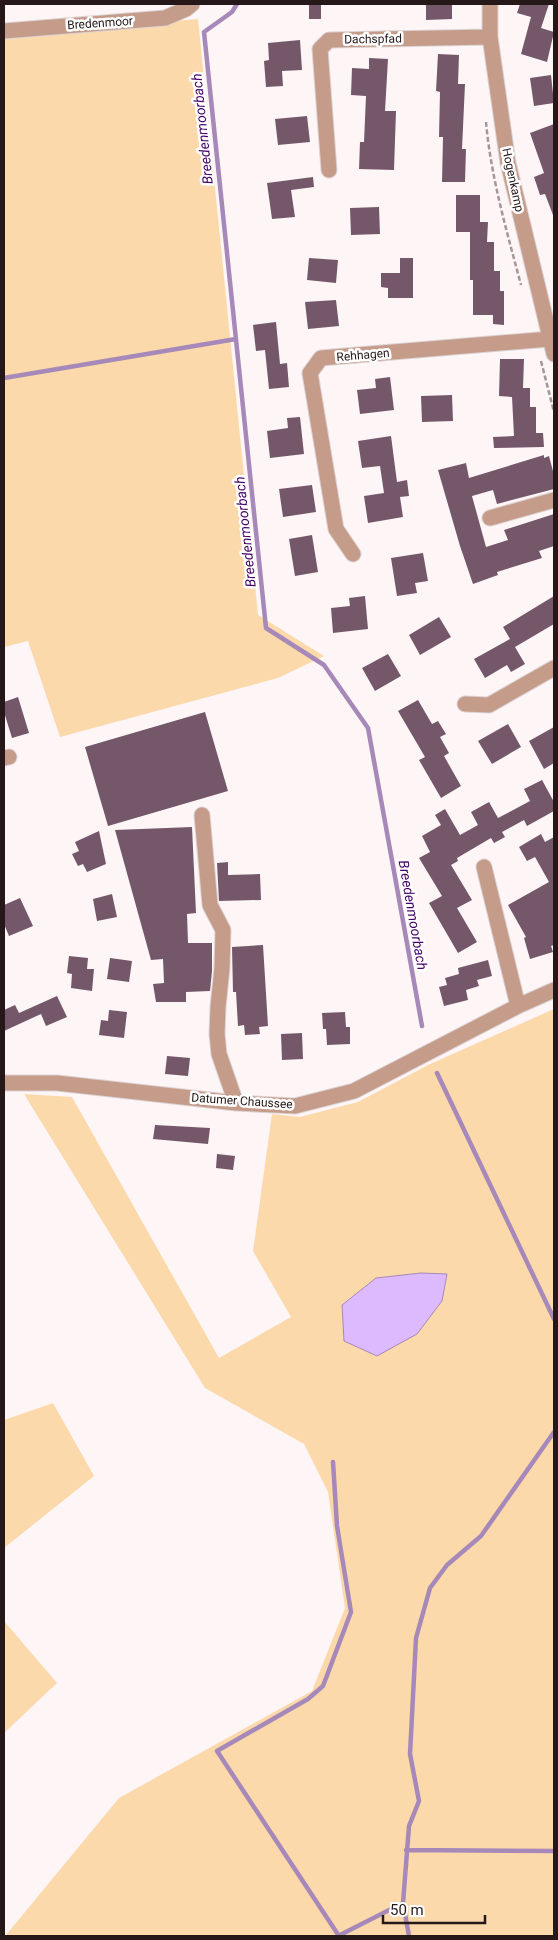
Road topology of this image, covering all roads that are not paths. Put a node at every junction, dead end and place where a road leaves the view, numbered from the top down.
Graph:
1 (192, 4) edge
2 (490, 4) edge
3 (4, 31) edge
4 (490, 37) junction
5 (328, 170) dead end
6 (550, 339) junction
7 (554, 354) edge
8 (554, 500) edge
9 (490, 518) dead end
10 (353, 554) dead end
11 (554, 668) edge
12 (465, 704) dead end
13 (202, 815) dead end
14 (484, 867) dead end
15 (554, 990) edge
16 (518, 1006) junction
17 (4, 1083) edge
18 (236, 1102) junction

1 - 3 street, Bredenmoor
2 - 4 street, Hogenkamp
4 - 5 street, Dachspfad
4 - 6 street, Hogenkamp
6 - 7 street, Hogenkamp
6 - 10 street, Rehhagen
8 - 9 street
11 - 12 street
13 - 18 street
14 - 16 street
15 - 16 street, Datumer Chaussee
16 - 18 street, Datumer Chaussee
17 - 18 street, Datumer Chaussee

